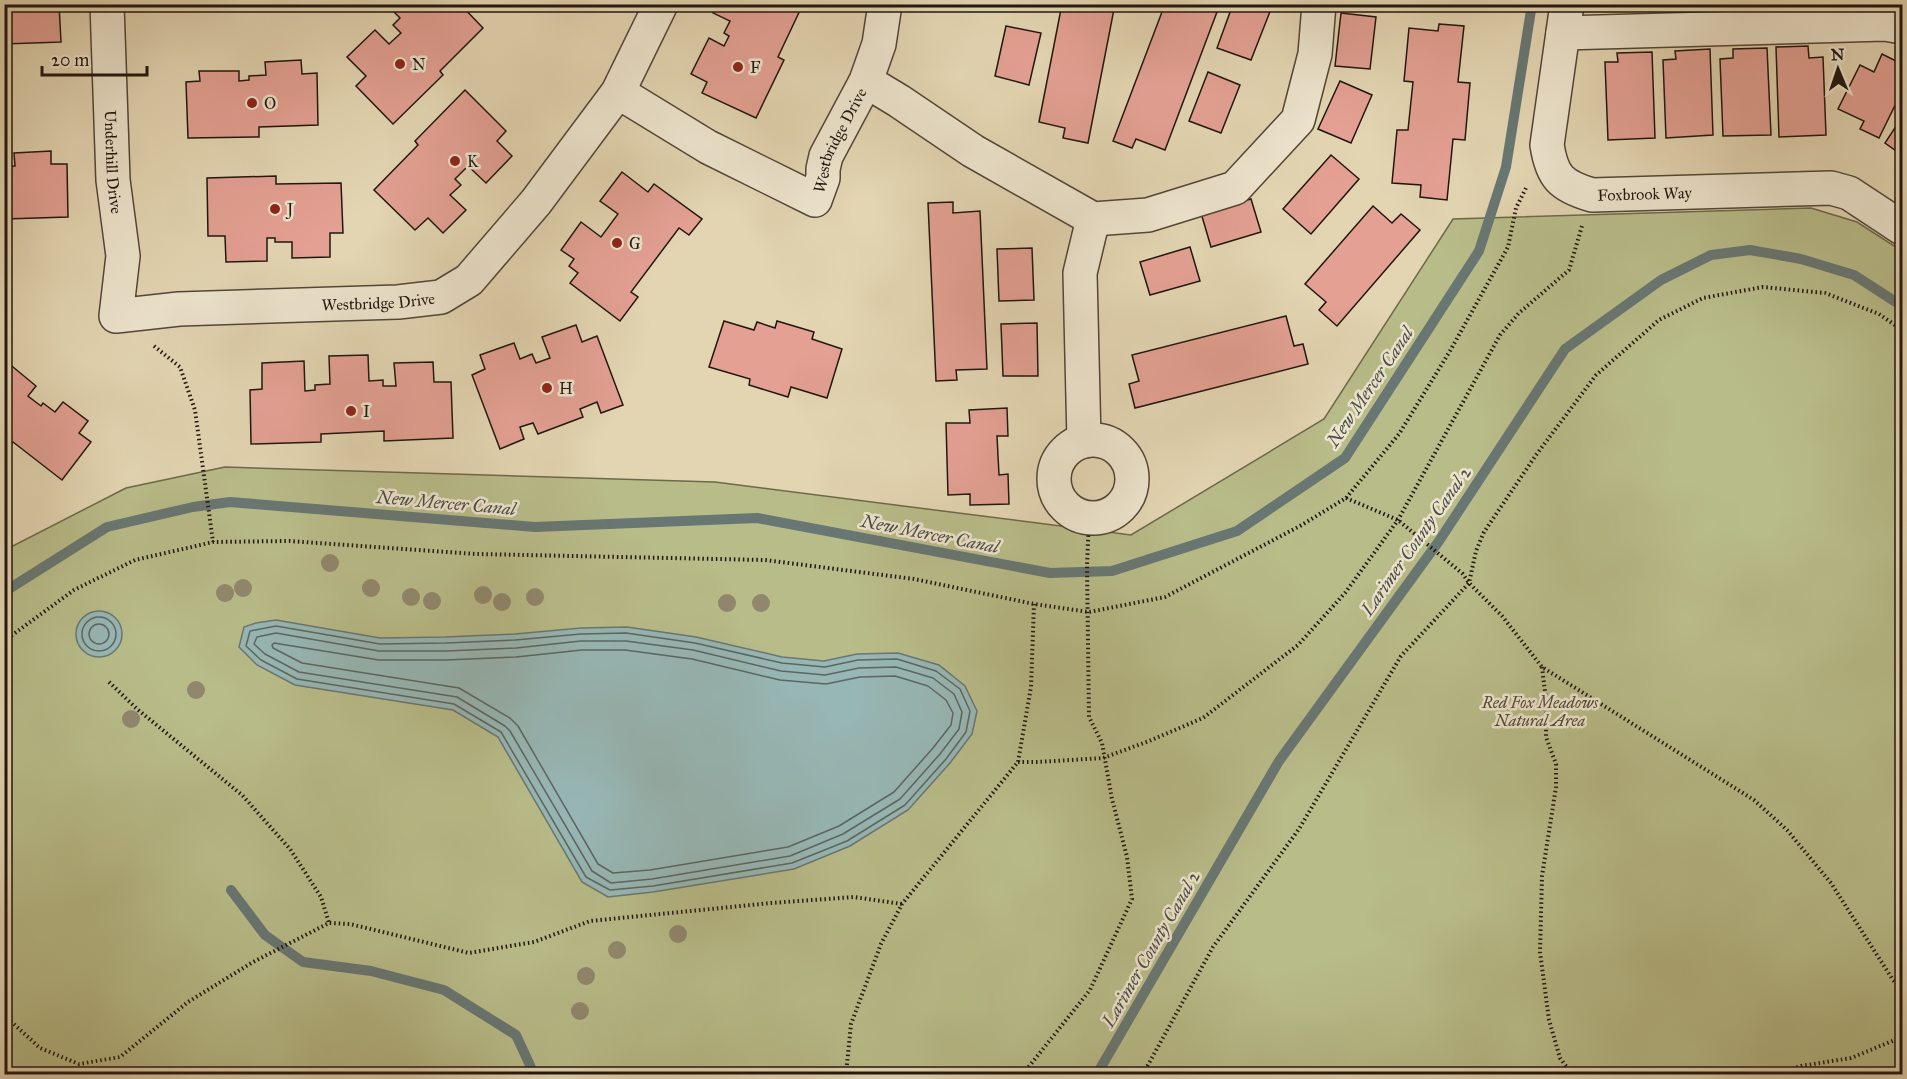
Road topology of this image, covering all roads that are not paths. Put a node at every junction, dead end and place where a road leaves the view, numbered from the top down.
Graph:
1 (107, 4) edge
2 (661, 4) edge
3 (885, 4) edge
4 (1319, 4) edge
5 (1737, 17) edge
6 (1565, 19) edge
7 (1902, 24) edge
8 (866, 81) junction
9 (618, 93) junction
10 (1093, 219) junction
11 (1902, 228) edge
12 (116, 316) joint
13 (1084, 441) junction

1 - 12 street, Underhill Drive
2 - 9 street, Westbridge Drive
3 - 8 street, Westbridge Drive
4 - 10 street
5 - 6 street
5 - 7 street
6 - 11 street, Foxbrook Way
8 - 9 street, Westbridge Drive
8 - 10 street
9 - 12 street, Westbridge Drive
10 - 13 street
13 - 13 street

